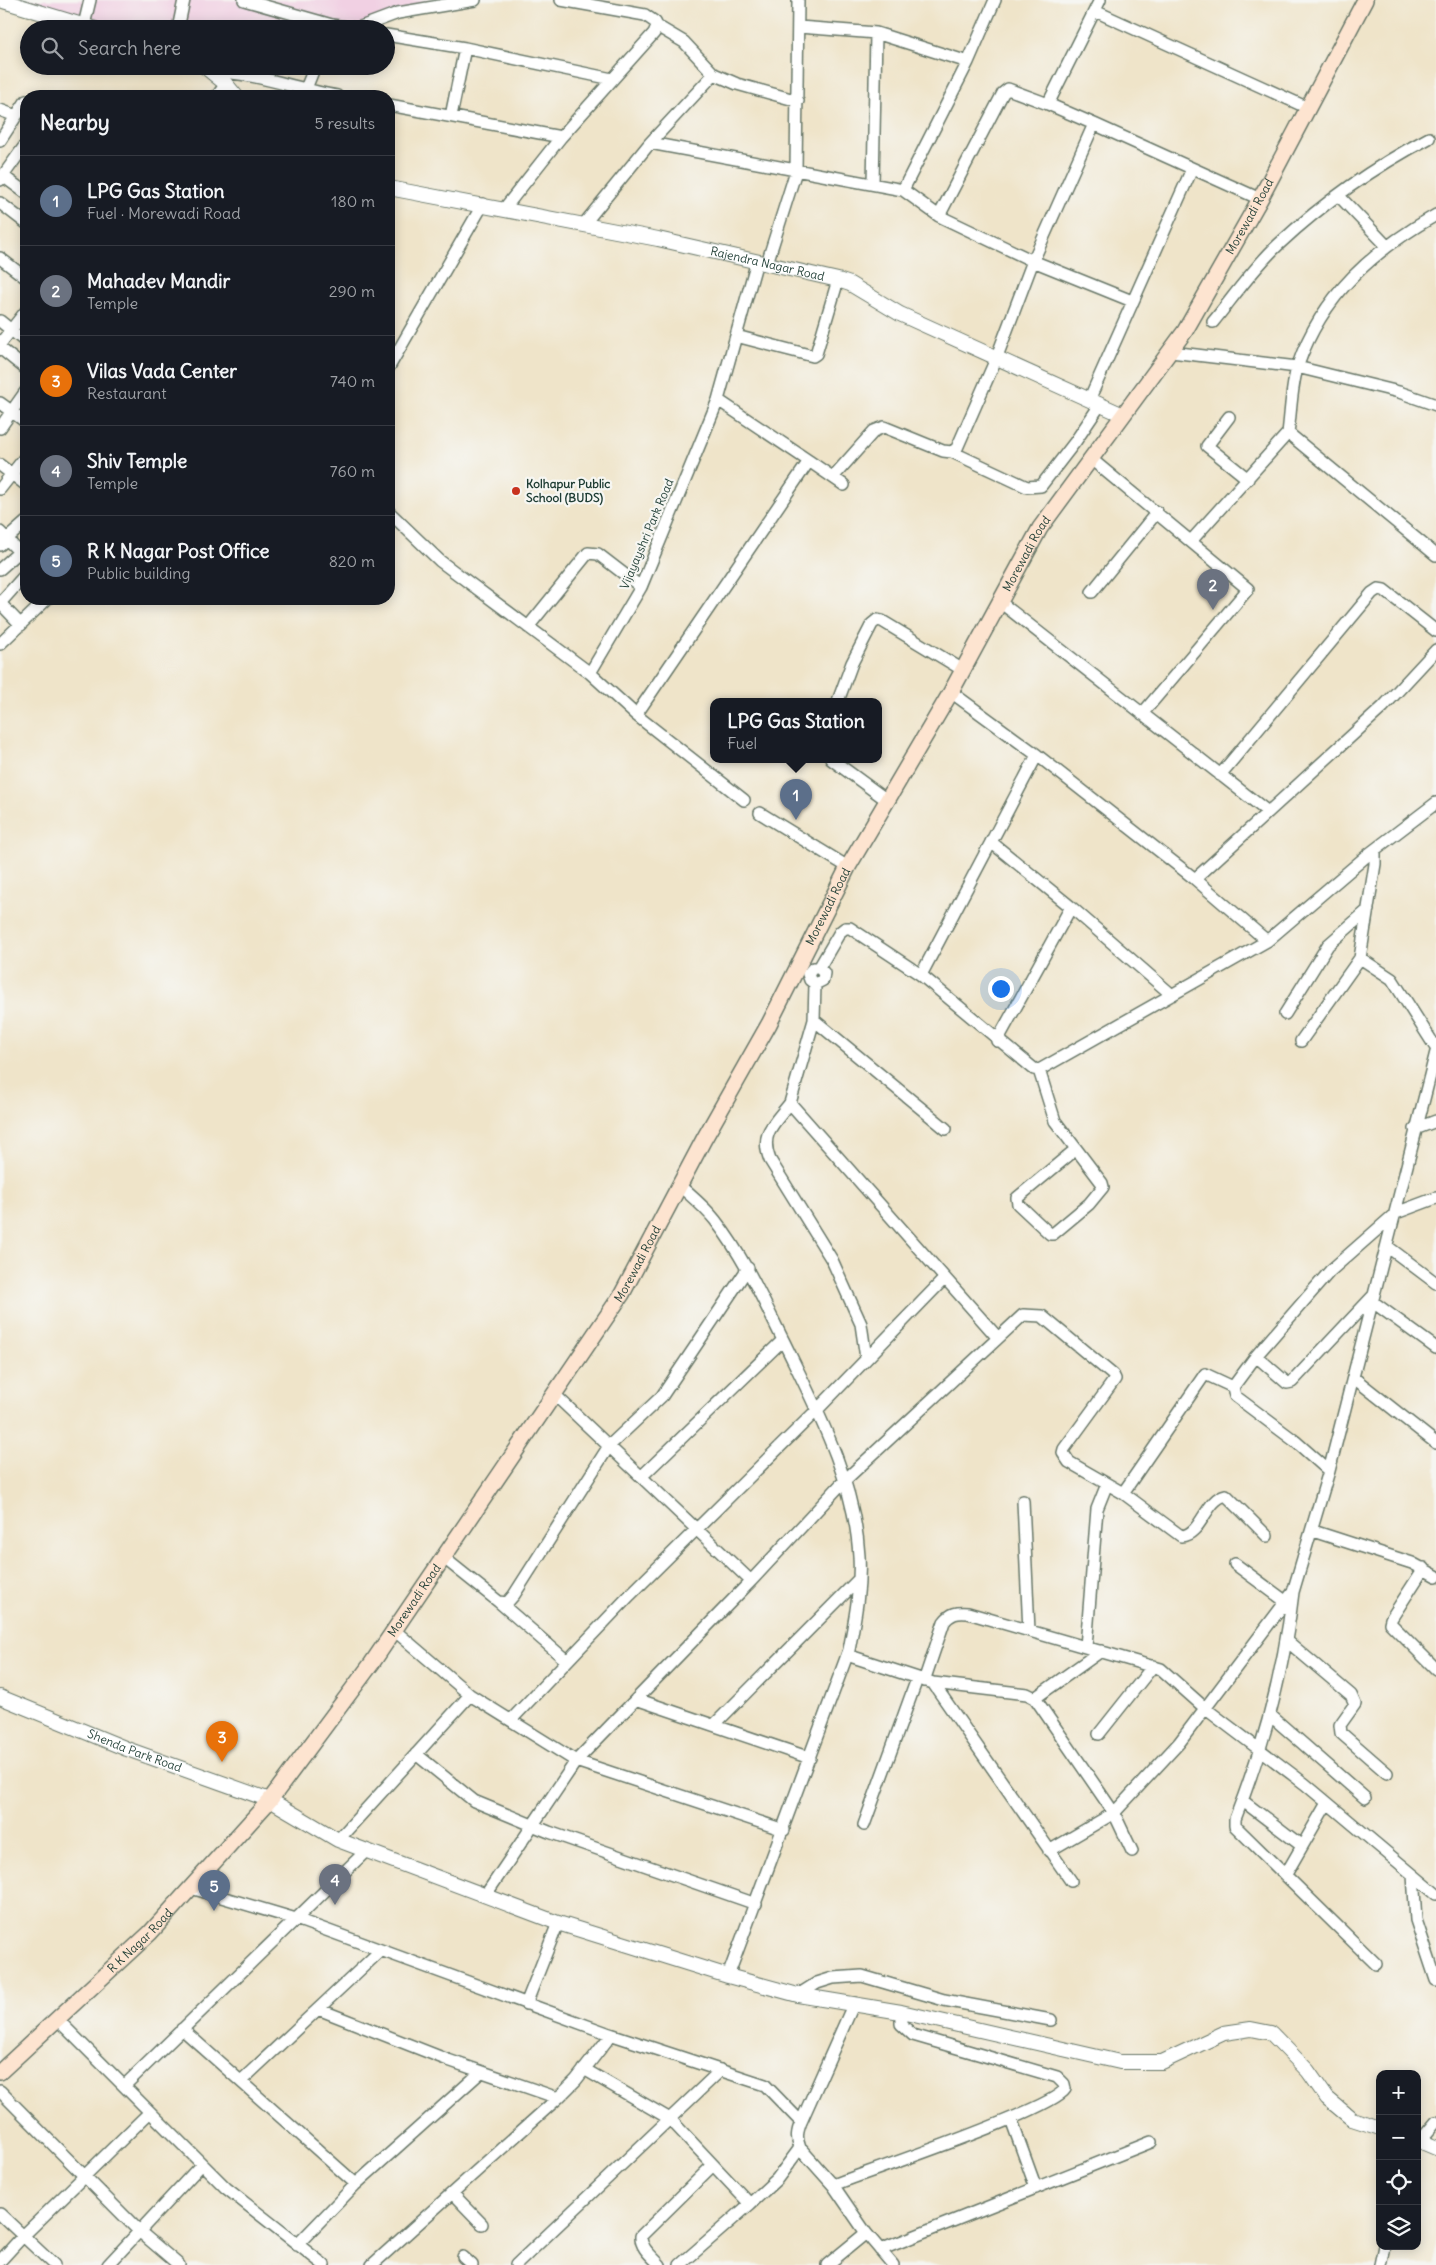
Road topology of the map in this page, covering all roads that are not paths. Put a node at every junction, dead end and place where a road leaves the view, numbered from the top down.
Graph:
1 (0, 0) edge
2 (90, 0) edge
3 (184, 0) edge
4 (244, 0) edge
5 (476, 0) edge
6 (561, 0) edge
7 (798, 0) edge
8 (995, 0) edge
9 (1100, 0) edge
10 (1365, 0) edge
11 (1095, 11) junction
12 (67, 20) edge
13 (90, 20) edge
14 (180, 20) edge
15 (308, 20) edge
16 (380, 20) edge
17 (657, 26) junction
18 (799, 27) junction
19 (876, 33) junction
20 (395, 36) edge
21 (465, 48) junction
22 (968, 62) junction
23 (714, 74) junction
24 (216, 75) edge
25 (240, 75) edge
26 (310, 75) edge
27 (612, 79) junction
28 (226, 84) junction
29 (222, 90) edge
30 (231, 90) edge
31 (290, 90) edge
32 (305, 90) edge
33 (798, 102) junction
34 (1048, 104) junction
35 (395, 106) edge
36 (1308, 108) junction
37 (0, 110) edge
38 (20, 110) edge
39 (16, 116) junction
40 (451, 116) junction
41 (1094, 124) junction
42 (561, 137) junction
43 (1428, 138) dead end
44 (0, 141) edge
45 (650, 143) junction
46 (20, 152) edge
47 (1192, 169) junction
48 (796, 171) junction
49 (2, 178) edge
50 (873, 184) junction
51 (20, 189) edge
52 (395, 190) edge
53 (903, 190) junction
54 (1339, 196) junction
55 (1260, 199) junction
56 (0, 204) edge
57 (483, 204) junction
58 (504, 209) junction
59 (1436, 214) edge
60 (940, 216) junction
61 (20, 219) edge
62 (584, 224) junction
63 (1386, 245) junction
64 (0, 258) edge
65 (1033, 261) junction
66 (762, 262) junction
67 (20, 273) edge
68 (838, 280) junction
69 (1132, 301) junction
70 (20, 319) edge
71 (0, 321) edge
72 (1213, 322) dead end
73 (12, 330) junction
74 (736, 336) junction
75 (20, 337) edge
76 (0, 344) edge
77 (0, 348) edge
78 (1171, 352) junction
79 (395, 356) edge
80 (996, 359) junction
81 (20, 364) edge
82 (1298, 367) junction
83 (20, 399) edge
84 (718, 400) junction
85 (1095, 402) junction
86 (0, 403) edge
87 (1436, 405) edge
88 (11, 411) junction
89 (1122, 415) junction
90 (1229, 417) dead end
91 (20, 418) edge
92 (0, 428) edge
93 (1288, 433) junction
94 (952, 452) junction
95 (1090, 458) junction
96 (809, 461) junction
97 (20, 464) edge
98 (0, 465) edge
99 (12, 474) junction
100 (833, 478) junction
101 (1248, 479) junction
102 (20, 480) edge
103 (844, 485) dead end
104 (0, 489) edge
105 (1157, 512) junction
106 (395, 518) edge
107 (20, 526) edge
108 (2, 539) edge
109 (1191, 541) junction
110 (1434, 548) edge
111 (20, 550) edge
112 (20, 556) edge
113 (0, 569) edge
114 (20, 581) edge
115 (641, 587) junction
116 (1092, 592) dead end
117 (1000, 602) junction
118 (0, 603) edge
119 (41, 605) edge
120 (21, 625) junction
121 (528, 627) junction
122 (1436, 631) edge
123 (0, 644) edge
124 (1436, 650) edge
125 (963, 670) junction
126 (590, 673) junction
127 (951, 692) junction
128 (839, 698) edge
129 (1142, 714) junction
130 (636, 715) junction
131 (1037, 755) junction
132 (836, 763) edge
133 (1220, 775) junction
134 (744, 800) dead end
135 (888, 801) junction
136 (1436, 803) edge
137 (1268, 812) junction
138 (760, 813) dead end
139 (991, 842) junction
140 (1375, 850) junction
141 (848, 867) junction
142 (1195, 879) junction
143 (1071, 907) junction
144 (1368, 910) junction
145 (1267, 941) junction
146 (1360, 958) junction
147 (819, 968) junction
148 (803, 972) junction
149 (921, 975) junction
150 (816, 984) junction
151 (1172, 995) junction
152 (1285, 1014) dead end
153 (814, 1020) junction
154 (997, 1041) junction
155 (1301, 1041) dead end
156 (1436, 1048) edge
157 (1436, 1052) edge
158 (1039, 1070) junction
159 (790, 1103) junction
160 (1436, 1121) edge
161 (946, 1129) dead end
162 (1415, 1129) junction
163 (1075, 1150) junction
164 (679, 1185) junction
165 (1435, 1200) edge
166 (1396, 1213) junction
167 (1388, 1247) junction
168 (748, 1268) junction
169 (944, 1278) junction
170 (1436, 1283) edge
171 (1375, 1297) junction
172 (998, 1338) junction
173 (783, 1340) junction
174 (1436, 1348) edge
175 (1256, 1356) junction
176 (866, 1358) junction
177 (1354, 1378) junction
178 (1234, 1387) junction
179 (554, 1394) junction
180 (817, 1410) junction
181 (1436, 1443) edge
182 (609, 1446) junction
183 (1330, 1470) junction
184 (641, 1477) junction
185 (844, 1481) junction
186 (1108, 1484) junction
187 (1123, 1493) junction
188 (1023, 1501) dead end
189 (696, 1529) junction
190 (1313, 1531) junction
191 (1267, 1536) dead end
192 (444, 1558) junction
193 (1235, 1564) dead end
194 (1424, 1568) junction
195 (1436, 1576) edge
196 (859, 1579) junction
197 (751, 1581) junction
198 (1293, 1592) junction
199 (1284, 1601) junction
200 (499, 1602) junction
201 (394, 1630) junction
202 (1030, 1630) junction
203 (1288, 1641) junction
204 (1086, 1647) junction
205 (1101, 1651) junction
206 (847, 1655) junction
207 (567, 1661) junction
208 (1153, 1666) junction
209 (1436, 1669) edge
210 (925, 1681) junction
211 (470, 1695) junction
212 (0, 1697) edge
213 (1035, 1698) junction
214 (636, 1699) junction
215 (1206, 1709) junction
216 (1270, 1715) junction
217 (511, 1720) junction
218 (714, 1725) junction
219 (1099, 1734) dead end
220 (1261, 1752) junction
221 (416, 1754) junction
222 (810, 1758) junction
223 (576, 1761) junction
224 (1387, 1773) dead end
225 (1365, 1798) dead end
226 (270, 1800) junction
227 (1243, 1800) junction
228 (1327, 1803) junction
229 (1114, 1813) junction
230 (532, 1824) junction
231 (864, 1825) dead end
232 (784, 1830) junction
233 (338, 1840) junction
234 (1302, 1846) junction
235 (366, 1851) junction
236 (1049, 1851) junction
237 (1132, 1851) dead end
238 (1286, 1874) junction
239 (1413, 1875) junction
240 (1071, 1881) dead end
241 (191, 1888) junction
242 (1436, 1894) edge
243 (485, 1896) junction
244 (756, 1904) junction
245 (296, 1919) junction
246 (558, 1923) junction
247 (379, 1952) junction
248 (1376, 1964) dead end
249 (728, 1976) junction
250 (1436, 1980) edge
251 (798, 1995) junction
252 (854, 2003) junction
253 (526, 2004) junction
254 (318, 2009) junction
255 (901, 2012) junction
256 (57, 2019) junction
257 (1051, 2020) dead end
258 (182, 2029) junction
259 (611, 2035) junction
260 (584, 2069) junction
261 (721, 2070) junction
262 (0, 2072) edge
263 (481, 2072) junction
264 (241, 2081) junction
265 (124, 2086) junction
266 (0, 2092) edge
267 (558, 2098) junction
268 (150, 2112) junction
269 (670, 2118) junction
270 (1010, 2119) junction
271 (801, 2122) junction
272 (1436, 2122) edge
273 (1376, 2127) edge
274 (1421, 2139) edge
275 (1151, 2142) dead end
276 (1421, 2142) edge
277 (800, 2148) junction
278 (1436, 2148) edge
279 (202, 2164) junction
280 (713, 2165) junction
281 (84, 2176) junction
282 (356, 2184) junction
283 (833, 2185) junction
284 (1036, 2188) junction
285 (452, 2193) junction
286 (750, 2204) junction
287 (0, 2214) edge
288 (482, 2224) dead end
289 (139, 2231) junction
290 (866, 2233) junction
291 (23, 2236) junction
292 (297, 2245) junction
293 (880, 2250) junction
294 (1383, 2250) edge
295 (0, 2261) edge
296 (518, 2264) edge
297 (54, 2265) edge
298 (108, 2265) edge
299 (180, 2265) edge
300 (324, 2265) edge
301 (372, 2265) edge
302 (660, 2265) edge
303 (680, 2265) edge
304 (827, 2265) edge
305 (893, 2265) edge
306 (1380, 2265) edge

1 - 12 street
2 - 13 street
3 - 14 street
4 - 15 street
5 - 16 street
6 - 17 street
7 - 18 street, Vijayayshri Park Road
8 - 22 street
9 - 11 street
10 - 36 main road, Morewadi Road
11 - 34 street
11 - 36 street
17 - 23 street
17 - 27 street
18 - 19 street
18 - 33 street, Vijayayshri Park Road
19 - 22 street
19 - 50 street
20 - 21 street
21 - 27 street
21 - 40 street
22 - 53 street
23 - 33 street
23 - 45 street
24 - 28 street
25 - 31 street
26 - 32 street
27 - 42 street
28 - 29 street
28 - 30 street
33 - 48 street, Vijayayshri Park Road
34 - 41 street
34 - 60 street
35 - 40 street
36 - 55 main road, Morewadi Road
37 - 39 street
38 - 39 street
39 - 44 street
40 - 42 street
41 - 47 street
41 - 65 street
42 - 58 street
43 - 54 street
45 - 48 street
45 - 62 street
46 - 49 street
47 - 55 street
47 - 69 street
48 - 50 street
48 - 66 street, Vijayayshri Park Road
49 - 51 street
50 - 53 street
52 - 57 street, Rajendra Nagar Road
53 - 60 street
54 - 63 street
54 - 72 street
55 - 78 main road, Morewadi Road
56 - 61 street
57 - 58 street, Rajendra Nagar Road
57 - 79 street
58 - 62 street, Rajendra Nagar Road
59 - 63 street
60 - 65 street
62 - 66 street, Rajendra Nagar Road
63 - 82 street
64 - 67 street
65 - 69 street
65 - 80 street
66 - 68 street, Rajendra Nagar Road
66 - 74 street, Vijayayshri Park Road
68 - 74 street
68 - 80 street, Rajendra Nagar Road
69 - 85 street
70 - 73 street
71 - 73 street
73 - 75 street
73 - 76 street
74 - 84 street, Vijayayshri Park Road
77 - 81 street
78 - 82 street
78 - 89 main road, Morewadi Road
80 - 85 street, Rajendra Nagar Road
80 - 94 street
82 - 87 street
82 - 93 street
83 - 88 street
84 - 96 street
84 - 115 street, Vijayayshri Park Road
85 - 89 street, Rajendra Nagar Road
85 - 94 street
86 - 88 street
88 - 91 street
88 - 92 street
89 - 95 main road, Morewadi Road
90 - 101 street
93 - 101 street
93 - 110 street
94 - 100 street
95 - 105 street
95 - 117 main road, Morewadi Road
96 - 100 street
96 - 130 street
97 - 99 street
98 - 99 street
99 - 102 street
99 - 104 street
100 - 103 street
101 - 109 street
105 - 109 street
105 - 116 street
106 - 121 street
107 - 108 street
108 - 111 street
109 - 129 street
112 - 113 street
114 - 118 street
115 - 121 street
115 - 126 street, Vijayayshri Park Road
117 - 125 main road, Morewadi Road
117 - 129 street
118 - 120 street
119 - 120 street
120 - 123 street
121 - 126 street
122 - 133 street
124 - 137 street
125 - 127 main road, Morewadi Road
125 - 128 street
126 - 130 street
127 - 131 street
127 - 135 main road, Morewadi Road
129 - 133 street
130 - 134 street
131 - 139 street
131 - 142 street
132 - 135 street
133 - 137 street
135 - 141 main road, Morewadi Road
136 - 140 street
137 - 142 street
138 - 141 street
139 - 143 street
139 - 149 street
140 - 144 street
140 - 145 street
141 - 148 main road, Morewadi Road
142 - 145 street
143 - 151 street
143 - 154 street
144 - 146 street
144 - 152 street
145 - 151 street
146 - 155 street
146 - 156 street
147 - 148 street
147 - 149 street
147 - 150 street
148 - 150 street
148 - 164 main road, Morewadi Road
149 - 154 street
150 - 153 street
151 - 158 street
153 - 159 street
153 - 161 street
154 - 158 street
157 - 162 street
158 - 163 street
159 - 169 street
159 - 176 street
160 - 162 street
162 - 166 street
163 - 163 street
164 - 168 street
164 - 179 main road, Morewadi Road
165 - 166 street
166 - 167 street
166 - 175 street
167 - 170 street
167 - 171 street
168 - 173 street
168 - 182 street
169 - 172 street
169 - 176 street
171 - 174 street
171 - 175 street
171 - 177 street
172 - 185 street
172 - 186 street
173 - 180 street
173 - 184 street
175 - 178 street
176 - 180 street
177 - 181 street
177 - 183 street
178 - 183 street
178 - 187 street
179 - 182 street
179 - 192 main road, Morewadi Road
180 - 185 street
180 - 189 street
182 - 184 street
182 - 200 street
183 - 190 street
184 - 189 street
185 - 196 street
185 - 197 street
186 - 187 street
186 - 204 street
187 - 191 street
188 - 202 street
189 - 197 street
189 - 207 street
190 - 194 street
190 - 198 street
192 - 200 street
192 - 201 main road, Morewadi Road
193 - 199 street
194 - 195 street
194 - 209 street
196 - 206 street
196 - 218 street
197 - 214 street
198 - 199 street
198 - 203 street
199 - 215 street
200 - 207 street
201 - 211 street
201 - 226 main road, Morewadi Road
202 - 204 street
202 - 210 street
203 - 216 street
203 - 224 street
204 - 205 street
205 - 208 street
205 - 213 street
206 - 210 street
206 - 222 street
207 - 217 street
208 - 215 street
208 - 219 street
210 - 213 street
210 - 231 street
210 - 236 street
211 - 217 street
211 - 221 street
212 - 226 street, Shenda Park Road
213 - 229 street
214 - 218 street
214 - 223 street
215 - 220 street
215 - 229 street
216 - 220 street
216 - 225 street
217 - 223 street
218 - 222 street
220 - 227 street
220 - 228 street
221 - 230 street
221 - 233 street
222 - 232 street
223 - 230 street
223 - 232 street
226 - 233 street, Shenda Park Road
226 - 241 main road, R K Nagar Road
227 - 234 street
227 - 238 street
228 - 234 street
228 - 239 street
229 - 236 street
229 - 237 street
230 - 243 street
230 - 244 street
232 - 244 street
233 - 235 street, Shenda Park Road
234 - 238 street
235 - 243 street, Shenda Park Road
235 - 245 street
236 - 240 street
238 - 248 street
239 - 242 street
239 - 250 street
241 - 245 street
241 - 256 main road, R K Nagar Road
243 - 246 street, Shenda Park Road
244 - 249 street
245 - 247 street
245 - 258 street
246 - 249 street, Shenda Park Road
246 - 253 street
247 - 253 street
247 - 254 street
249 - 251 street, Shenda Park Road
251 - 252 street, Shenda Park Road
251 - 257 street
252 - 255 street, Shenda Park Road
252 - 271 street
253 - 259 street
254 - 263 street
254 - 264 street
255 - 270 street
255 - 273 street, Shenda Park Road
256 - 262 main road, R K Nagar Road
256 - 265 street
258 - 264 street
258 - 265 street
259 - 260 street
259 - 261 street
260 - 267 street
260 - 269 street
261 - 269 street
261 - 271 street
263 - 267 street
263 - 282 street
264 - 282 street
265 - 268 street
266 - 281 street
267 - 285 street
268 - 279 street
268 - 281 street
269 - 280 street
269 - 296 street
270 - 283 street
270 - 284 street
271 - 277 street
272 - 274 street
275 - 284 street
276 - 278 street
277 - 283 street
277 - 286 street
279 - 289 street
279 - 292 street
280 - 286 street
280 - 302 street
281 - 289 street
281 - 291 street
282 - 292 street
283 - 290 street
284 - 293 street
285 - 288 street
285 - 301 street
286 - 303 street
287 - 291 street
289 - 298 street
289 - 299 street
290 - 293 street
290 - 304 street
291 - 295 street
291 - 297 street
292 - 300 street
293 - 305 street
294 - 306 street

